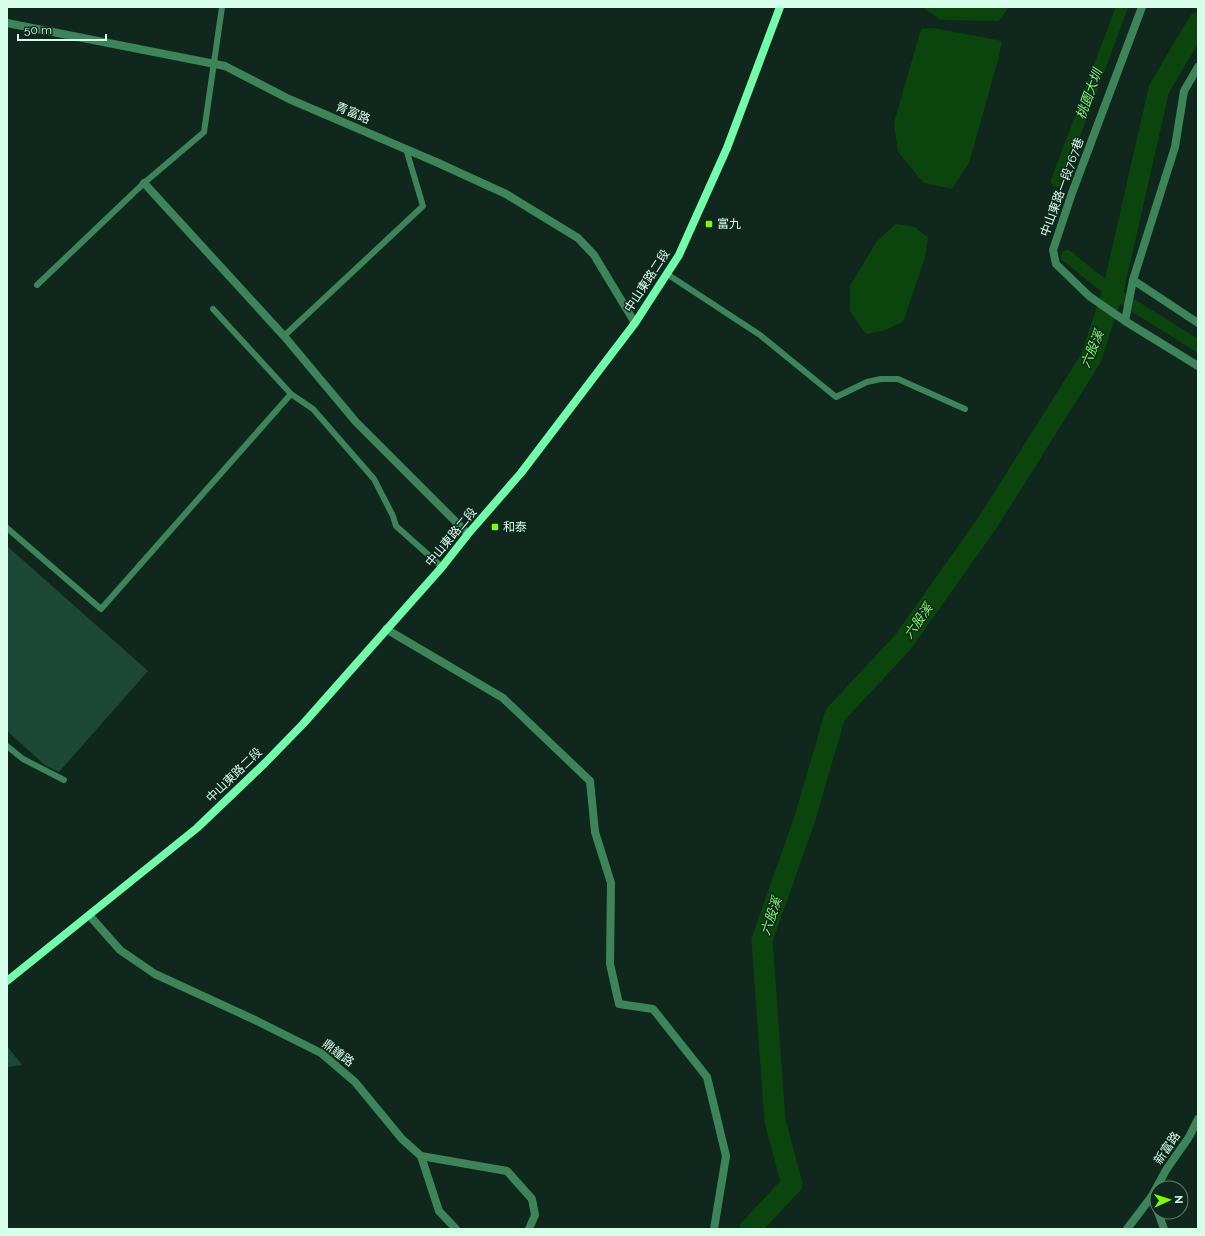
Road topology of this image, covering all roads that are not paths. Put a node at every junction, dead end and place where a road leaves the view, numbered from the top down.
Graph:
1 (222, 7) edge
2 (780, 7) edge
3 (1142, 7) edge
4 (7, 23) edge
5 (213, 64) junction
6 (1198, 67) edge
7 (406, 149) junction
8 (144, 183) junction
9 (667, 274) junction
10 (1133, 280) junction
11 (37, 285) dead end
12 (213, 309) dead end
13 (1125, 321) junction
14 (635, 323) junction
15 (1198, 323) edge
16 (284, 336) junction
17 (1198, 366) edge
18 (291, 394) junction
19 (964, 409) dead end
20 (7, 528) edge
21 (468, 534) junction
22 (442, 567) junction
23 (386, 629) junction
24 (7, 746) edge
25 (64, 780) dead end
26 (89, 914) junction
27 (7, 981) edge
28 (1198, 1119) edge
29 (421, 1156) junction
30 (1161, 1180) edge
31 (1149, 1200) edge
32 (456, 1229) edge
33 (529, 1229) edge
34 (714, 1229) edge
35 (1127, 1229) edge

1 - 5 lane
2 - 9 main road, 中山東路二段
3 - 13 street, 中山東路一段767巷
4 - 5 street, 青富路
5 - 7 street, 青富路
5 - 8 lane
6 - 10 street
7 - 14 street, 青富路
7 - 16 lane
8 - 11 lane
8 - 16 street
9 - 14 main road, 中山東路二段
9 - 19 lane
10 - 13 street
10 - 15 street
12 - 18 lane
13 - 17 street
14 - 21 main road, 中山東路二段
16 - 21 street
18 - 20 lane
18 - 22 lane
21 - 22 main road, 中山東路二段
22 - 23 main road, 中山東路二段
23 - 26 main road, 中山東路二段
23 - 34 street
24 - 25 lane
26 - 27 main road, 中山東路二段
26 - 29 street, 鼎鐘路
28 - 30 street, 新富路
29 - 32 street
29 - 33 street
31 - 35 street, 新富路

